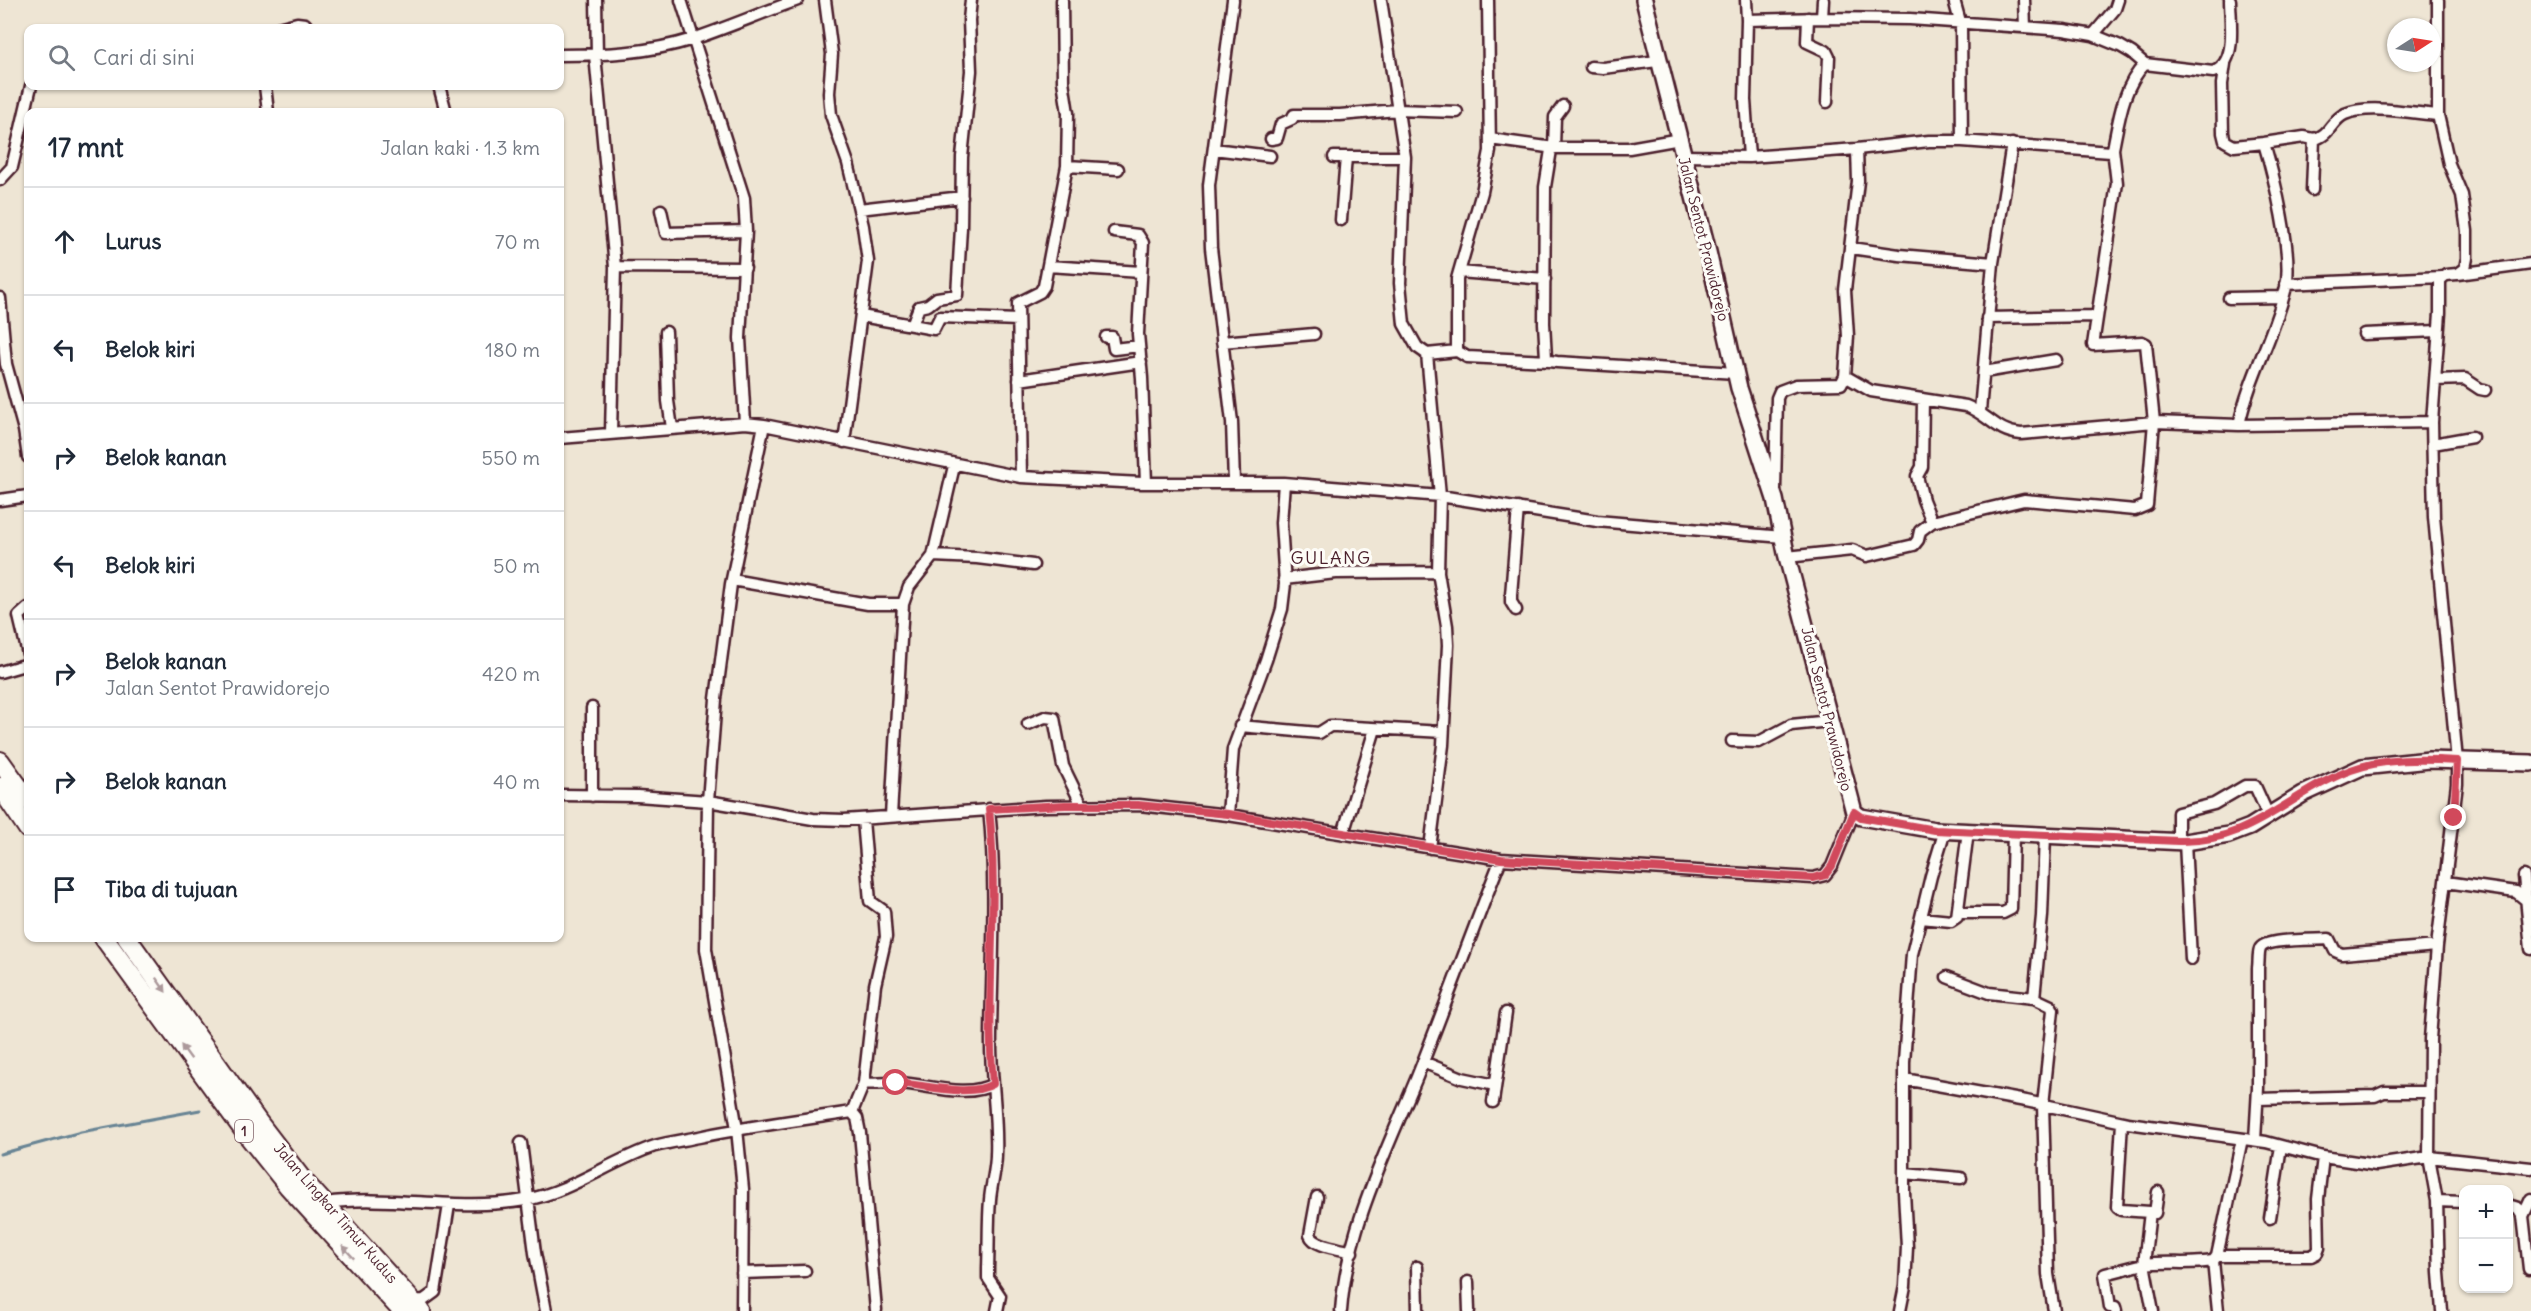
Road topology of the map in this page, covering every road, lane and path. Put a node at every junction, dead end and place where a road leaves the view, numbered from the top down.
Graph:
1 (596, 0) edge
2 (681, 0) edge
3 (798, 0) edge
4 (825, 0) edge
5 (971, 0) edge
6 (1062, 0) edge
7 (1233, 0) edge
8 (1381, 0) edge
9 (1488, 0) edge
10 (1644, 0) edge
11 (1746, 0) edge
12 (1823, 0) edge
13 (1954, 0) edge
14 (2024, 0) edge
15 (2118, 0) edge
16 (2230, 0) edge
17 (2438, 0) edge
18 (1808, 18) junction
19 (1822, 18) junction
20 (1747, 20) junction
21 (1961, 25) junction
22 (2025, 27) junction
23 (2093, 35) junction
24 (693, 39) junction
25 (564, 55) edge
26 (596, 55) junction
27 (1658, 61) junction
28 (2145, 64) junction
29 (2225, 64) junction
30 (1591, 67) dead end
31 (31, 90) edge
32 (265, 90) edge
33 (440, 90) edge
34 (1827, 102) dead end
35 (1563, 106) dead end
36 (27, 108) edge
37 (268, 108) edge
38 (445, 108) edge
39 (1397, 110) junction
40 (1457, 112) dead end
41 (2438, 115) junction
42 (24, 118) edge
43 (1490, 139) junction
44 (1680, 139) junction
45 (2314, 139) junction
46 (1271, 140) dead end
47 (1962, 141) junction
48 (2264, 143) junction
49 (2012, 144) junction
50 (1554, 148) junction
51 (1214, 149) junction
52 (1857, 149) junction
53 (2114, 149) junction
54 (1270, 156) dead end
55 (1684, 156) junction
56 (1334, 157) dead end
57 (1346, 157) junction
58 (1405, 157) junction
59 (1749, 157) junction
60 (1067, 166) junction
61 (1118, 169) dead end
62 (0, 180) edge
63 (2312, 190) dead end
64 (962, 197) junction
65 (859, 209) junction
66 (661, 210) dead end
67 (1341, 220) dead end
68 (746, 231) junction
69 (1114, 232) dead end
70 (1851, 248) junction
71 (1993, 262) junction
72 (2531, 264) edge
73 (1048, 266) junction
74 (615, 267) junction
75 (745, 268) junction
76 (1141, 272) junction
77 (1459, 272) junction
78 (2457, 274) junction
79 (2442, 277) junction
80 (1545, 279) junction
81 (2286, 284) junction
82 (2283, 297) junction
83 (0, 298) edge
84 (2229, 298) dead end
85 (861, 316) junction
86 (2097, 316) junction
87 (1987, 318) junction
88 (1018, 320) junction
89 (912, 325) junction
90 (2438, 331) junction
91 (666, 332) dead end
92 (1314, 334) dead end
93 (2364, 334) dead end
94 (1106, 337) dead end
95 (1222, 342) junction
96 (1139, 346) junction
97 (1457, 351) junction
98 (1427, 354) junction
99 (2056, 360) dead end
100 (1549, 361) junction
101 (1140, 362) junction
102 (1984, 372) junction
103 (1736, 374) junction
104 (1845, 376) junction
105 (1019, 380) junction
106 (2435, 380) junction
107 (2485, 390) dead end
108 (1923, 399) junction
109 (1980, 411) junction
110 (2154, 422) junction
111 (2432, 422) junction
112 (745, 423) junction
113 (764, 425) junction
114 (2239, 425) junction
115 (672, 428) junction
116 (24, 430) edge
117 (611, 433) junction
118 (2472, 437) dead end
119 (564, 438) edge
120 (844, 441) junction
121 (2433, 444) junction
122 (954, 465) junction
123 (1021, 477) junction
124 (1146, 483) junction
125 (1234, 483) junction
126 (1284, 483) junction
127 (1440, 496) junction
128 (24, 497) edge
129 (1775, 498) junction
130 (0, 500) edge
131 (1518, 508) junction
132 (1932, 522) junction
133 (1783, 537) junction
134 (933, 556) junction
135 (1787, 557) junction
136 (1033, 565) dead end
137 (1438, 572) junction
138 (1284, 579) junction
139 (732, 580) junction
140 (903, 604) junction
141 (1516, 610) dead end
142 (24, 612) edge
143 (24, 635) edge
144 (24, 664) edge
145 (0, 672) edge
146 (592, 708) dead end
147 (1830, 722) junction
148 (1028, 724) dead end
149 (1240, 726) junction
150 (1376, 729) junction
151 (1443, 732) junction
152 (1732, 741) dead end
153 (0, 761) edge
154 (2457, 761) junction
155 (2531, 763) edge
156 (0, 787) edge
157 (24, 795) edge
158 (564, 795) edge
159 (592, 796) junction
160 (708, 801) junction
161 (1082, 805) junction
162 (989, 809) junction
163 (1854, 812) junction
164 (1228, 814) junction
165 (2268, 814) junction
166 (891, 816) junction
167 (863, 820) junction
168 (24, 822) edge
169 (1944, 830) junction
170 (1968, 831) junction
171 (2013, 833) junction
172 (1343, 834) junction
173 (2045, 835) junction
174 (2180, 838) junction
175 (1430, 848) junction
176 (1501, 859) junction
177 (2524, 876) dead end
178 (2446, 882) junction
179 (2526, 900) junction
180 (1958, 913) junction
181 (1921, 918) junction
182 (107, 942) edge
183 (130, 942) edge
184 (2437, 946) junction
185 (2531, 949) edge
186 (2191, 959) dead end
187 (1947, 977) dead end
188 (2034, 998) junction
189 (1506, 1013) dead end
190 (1423, 1062) junction
191 (211, 1071) junction
192 (1904, 1079) junction
193 (864, 1083) junction
194 (993, 1084) junction
195 (1495, 1085) junction
196 (2429, 1092) junction
197 (231, 1099) junction
198 (2258, 1099) junction
199 (1493, 1102) dead end
200 (2043, 1105) junction
201 (852, 1113) junction
202 (2122, 1122) junction
203 (737, 1129) junction
204 (2242, 1138) junction
205 (2255, 1140) junction
206 (521, 1143) dead end
207 (2281, 1146) junction
208 (2429, 1156) junction
209 (2323, 1157) junction
210 (2531, 1168) edge
211 (1904, 1173) junction
212 (1961, 1178) dead end
213 (2157, 1192) dead end
214 (1317, 1197) dead end
215 (2531, 1199) edge
216 (527, 1200) junction
217 (2437, 1201) junction
218 (2459, 1202) edge
219 (325, 1203) junction
220 (449, 1205) junction
221 (2513, 1206) edge
222 (2150, 1212) junction
223 (2523, 1215) junction
224 (2270, 1218) dead end
225 (1352, 1252) junction
226 (2215, 1258) junction
227 (2144, 1264) junction
228 (1417, 1267) dead end
229 (2529, 1269) dead end
230 (805, 1271) dead end
231 (742, 1273) junction
232 (1468, 1282) dead end
233 (412, 1308) edge
234 (876, 1310) edge
235 (546, 1311) edge
236 (742, 1311) edge
237 (997, 1311) edge
238 (1341, 1311) edge
239 (1418, 1311) edge
240 (1469, 1311) edge
241 (1900, 1311) edge
242 (2054, 1311) edge
243 (2116, 1311) edge
244 (2153, 1311) edge
245 (2218, 1311) edge
246 (2442, 1311) edge

1 - 26 street
2 - 24 street
3 - 24 street
4 - 65 street
5 - 64 street
6 - 60 street
7 - 51 street
8 - 39 street
9 - 43 street
10 - 27 main road, Jalan Sentot Prawidorejo
11 - 20 street
12 - 19 street
13 - 21 street
14 - 22 street
15 - 23 street
16 - 29 street
17 - 41 street
18 - 19 street
18 - 20 street
18 - 34 street
19 - 21 street
20 - 59 street
21 - 22 street
21 - 47 street
22 - 23 street
23 - 28 street
24 - 26 street
24 - 68 street
25 - 26 street
26 - 74 street
27 - 30 street
27 - 44 main road, Jalan Sentot Prawidorejo
28 - 29 street
28 - 53 street
29 - 48 street
31 - 36 street
32 - 37 street
33 - 38 street
35 - 50 street
39 - 40 street
39 - 46 street
39 - 58 street
41 - 45 street
41 - 78 street
42 - 62 street
43 - 50 street
43 - 77 street
44 - 50 street
44 - 55 main road, Jalan Sentot Prawidorejo
45 - 48 street
45 - 63 street
47 - 49 street
47 - 52 street
48 - 81 street
49 - 53 street
49 - 71 street
50 - 80 street
51 - 54 street
51 - 95 street
52 - 59 street
52 - 70 street
53 - 86 street
55 - 59 street
55 - 103 main road, Jalan Sentot Prawidorejo
56 - 57 street
57 - 58 street
57 - 67 street
58 - 98 street
60 - 61 street
60 - 73 street
64 - 65 street
64 - 89 street
65 - 85 street
66 - 68 street
68 - 75 street
69 - 76 street
70 - 71 street
70 - 104 street
71 - 87 street
72 - 78 street
73 - 76 street
73 - 88 street
74 - 75 street
74 - 117 street
75 - 112 street
76 - 96 street
77 - 80 street
77 - 97 street
78 - 79 street
79 - 81 street
79 - 90 street
80 - 100 street
81 - 82 street
82 - 84 street
82 - 114 street
83 - 116 street
85 - 89 street
85 - 120 street
86 - 87 street
86 - 110 street
87 - 102 street
88 - 89 street
88 - 105 street
90 - 93 street
90 - 106 street
91 - 115 street
92 - 95 street
94 - 96 street
95 - 125 street
96 - 101 street
97 - 98 street
97 - 100 street
98 - 127 street
99 - 102 street
100 - 103 street
101 - 105 street
101 - 124 street
102 - 109 street
103 - 129 main road, Jalan Sentot Prawidorejo
104 - 108 street
104 - 129 street
105 - 123 street
106 - 107 street
106 - 111 street
108 - 109 street
108 - 132 street
109 - 110 street
110 - 114 street
110 - 132 street
111 - 114 street
111 - 121 street
112 - 113 street
112 - 115 street
113 - 120 street
113 - 139 street
115 - 117 street
117 - 119 street
118 - 121 street
120 - 122 street
121 - 154 street
122 - 123 street
122 - 134 street
123 - 124 street
124 - 125 street
125 - 126 street
126 - 127 street
126 - 138 street
127 - 131 street
127 - 137 street
128 - 130 street
129 - 133 main road, Jalan Sentot Prawidorejo
131 - 133 street
131 - 141 street
132 - 135 street
133 - 135 main road, Jalan Sentot Prawidorejo
134 - 136 street
134 - 140 street
135 - 147 main road, Jalan Sentot Prawidorejo
137 - 138 street
137 - 151 street
138 - 149 street
139 - 140 street
139 - 160 street
140 - 166 street
142 - 143 street
144 - 145 street
146 - 159 street
147 - 152 street
147 - 163 main road, Jalan Sentot Prawidorejo
148 - 161 street
149 - 150 street
149 - 164 street
150 - 151 street
150 - 172 street
151 - 175 street
153 - 157 highway
154 - 155 main road, Jalan Sentot Prawidorejo
154 - 165 main road, Jalan Sentot Prawidorejo
154 - 178 street
156 - 168 highway
158 - 159 street
159 - 160 street
160 - 167 street
160 - 203 street
161 - 162 street
161 - 164 street
162 - 166 street
162 - 194 street
163 - 169 main road, Jalan Sentot Prawidorejo
163 - 176 street
164 - 172 street
165 - 174 main road, Jalan Sentot Prawidorejo
165 - 174 street
166 - 167 street
167 - 193 street
169 - 170 main road, Jalan Sentot Prawidorejo
169 - 181 street
170 - 171 main road, Jalan Sentot Prawidorejo
170 - 180 street
171 - 173 main road, Jalan Sentot Prawidorejo
171 - 180 street
172 - 175 street
173 - 174 main road, Jalan Sentot Prawidorejo
173 - 188 street
174 - 186 street
175 - 176 street
176 - 190 street
177 - 179 street
178 - 179 street
178 - 184 street
179 - 185 street
180 - 181 street
181 - 192 street
191 -> 182 highway, Jalan Lingkar Timur Kudus / 1
183 -> 191 highway, Jalan Lingkar Timur Kudus / 1
184 - 196 street
184 - 198 street
187 - 188 street
188 - 200 street
189 - 195 street
190 - 195 street
190 - 225 street
191 - 197 highway, Jalan Lingkar Timur Kudus / 1
192 - 200 street
192 - 211 street
193 - 194 street
193 - 201 street
194 - 237 street
195 - 199 street
196 - 198 street
196 - 208 street
197 - 219 highway, Jalan Lingkar Timur Kudus / 1
233 -> 197 highway, Jalan Lingkar Timur Kudus / 1
198 - 205 street
200 - 202 street
200 - 242 street
201 - 203 street
201 - 234 street
202 - 204 street
202 - 222 street
203 - 216 street
203 - 231 street
204 - 205 street
204 - 226 street
205 - 207 street
206 - 216 street
207 - 209 street
207 - 224 street
208 - 209 street
208 - 210 street
208 - 217 street
209 - 226 street
211 - 212 street
211 - 241 street
213 - 222 street
214 - 225 street
215 - 223 street
216 - 220 street
216 - 235 street
217 - 218 street
217 - 246 street
219 - 220 street
219 - 233 highway, Jalan Lingkar Timur Kudus / 1
220 - 233 street
221 - 223 street
222 - 227 street
223 - 229 street
225 - 238 street
226 - 227 street
226 - 245 street
227 - 243 street
227 - 244 street
228 - 239 street
230 - 231 street
231 - 236 street
232 - 240 street

